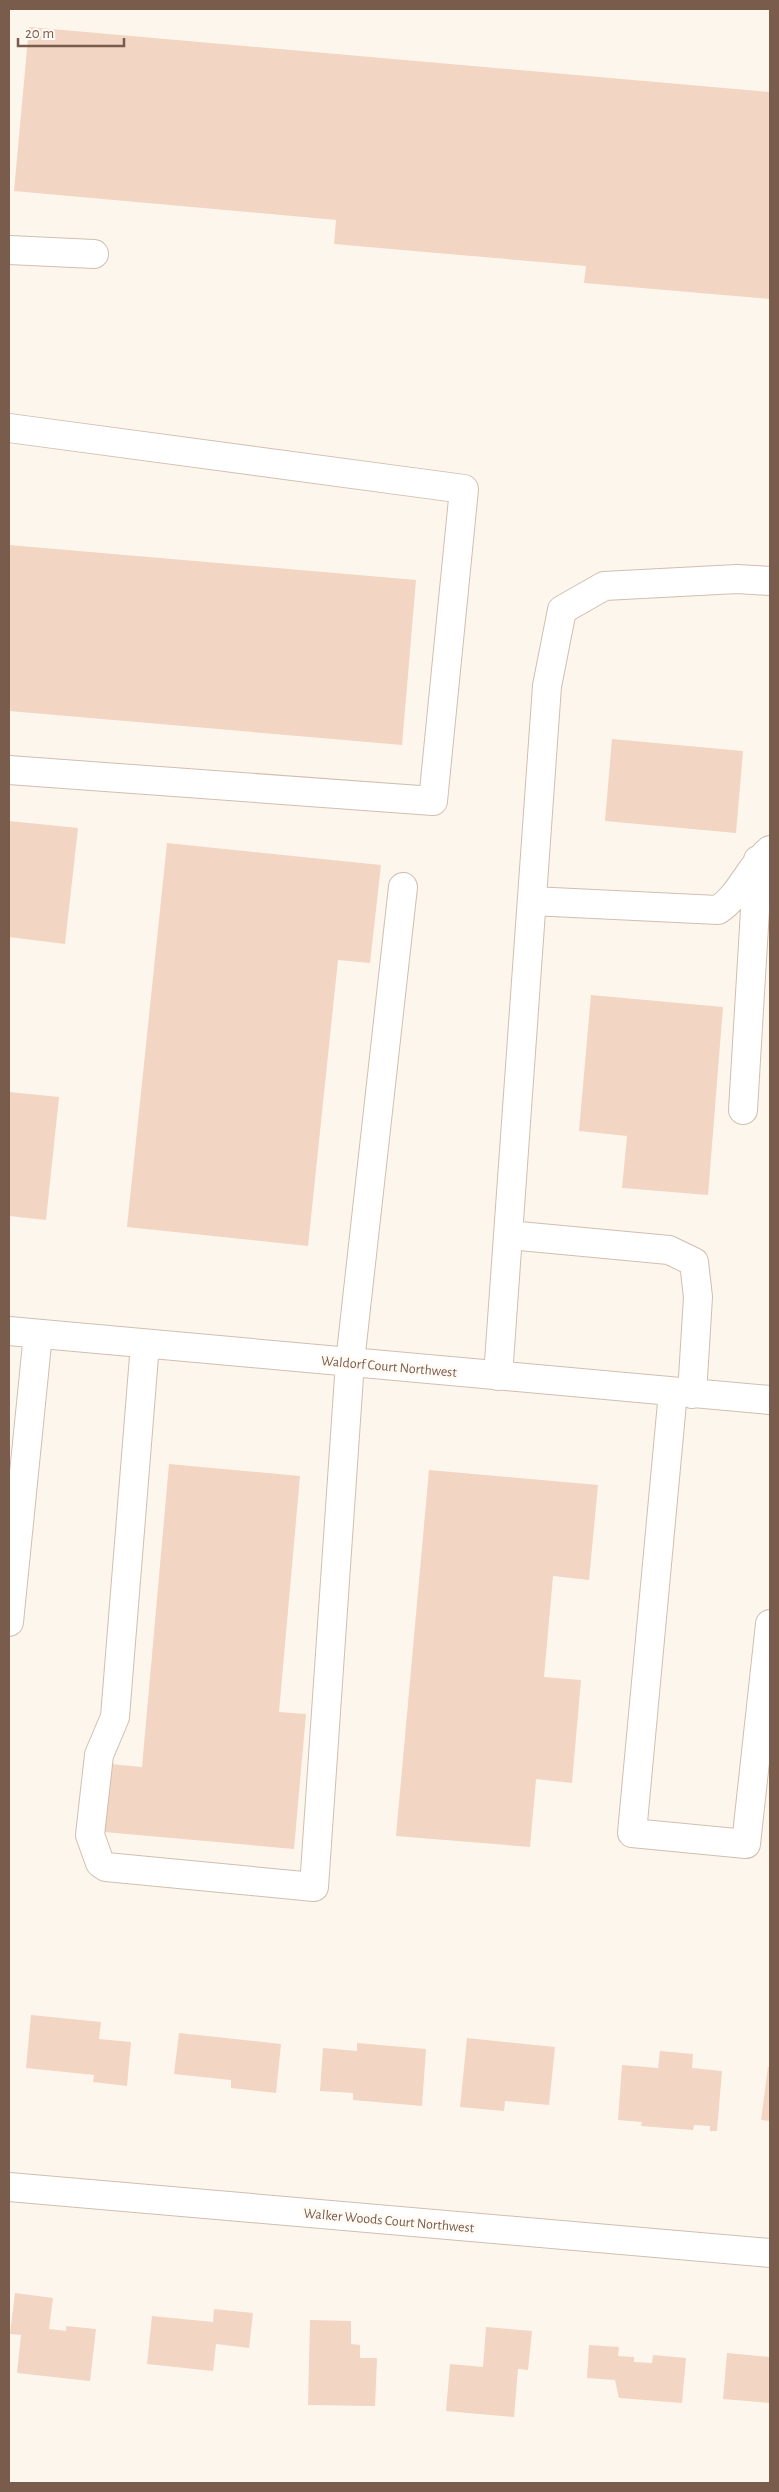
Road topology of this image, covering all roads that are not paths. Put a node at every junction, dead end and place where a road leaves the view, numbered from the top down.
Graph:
1 (9, 250) edge
2 (94, 254) dead end
3 (9, 428) edge
4 (770, 581) edge
5 (9, 770) edge
6 (764, 855) edge
7 (403, 887) dead end
8 (532, 901) junction
9 (743, 1110) dead end
10 (508, 1235) junction
11 (9, 1331) edge
12 (38, 1334) junction
13 (144, 1344) junction
14 (350, 1362) junction
15 (498, 1376) junction
16 (682, 1393) junction
17 (770, 1400) edge
18 (9, 1622) edge
19 (770, 1624) edge
20 (9, 2187) edge
21 (770, 2253) edge

1 - 2 street
3 - 5 street
4 - 8 street
6 - 8 street
6 - 9 street
7 - 14 street
8 - 10 street
10 - 15 street
10 - 16 street
11 - 12 street, Waldorf Court Northwest
12 - 13 street, Waldorf Court Northwest
12 - 18 street
13 - 14 street, Waldorf Court Northwest
13 - 14 street
14 - 15 street, Waldorf Court Northwest
15 - 16 street, Waldorf Court Northwest
16 - 17 street, Waldorf Court Northwest
16 - 19 street
20 - 21 street, Walker Woods Court Northwest

